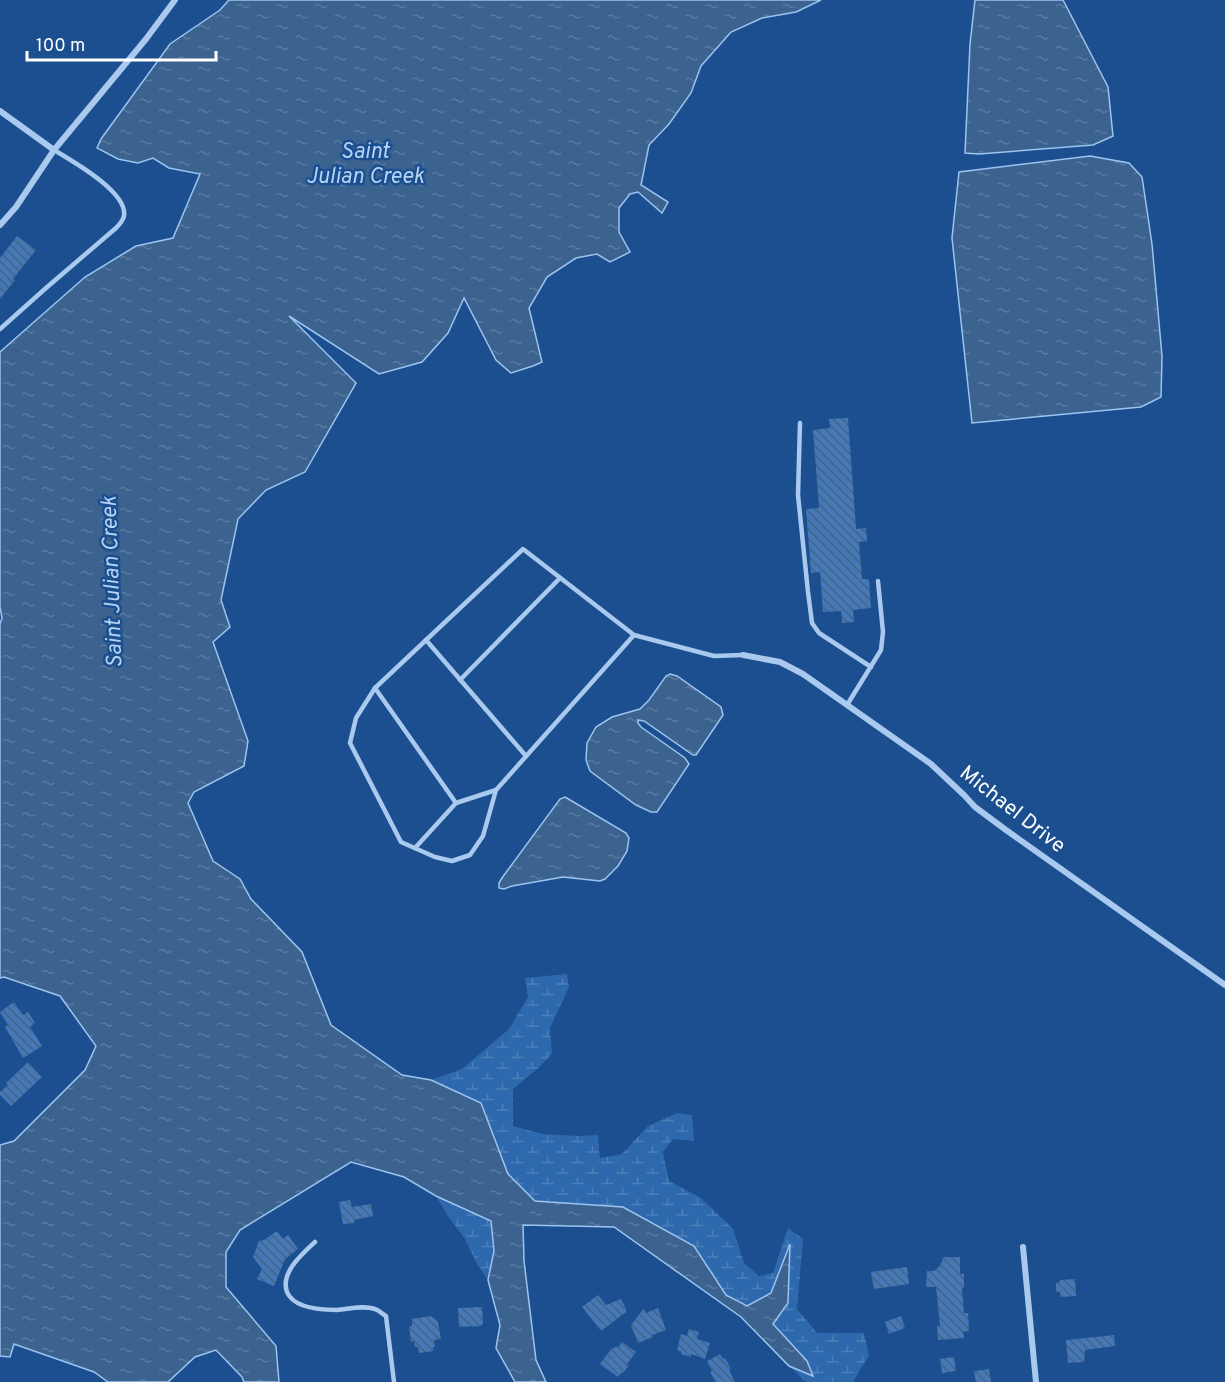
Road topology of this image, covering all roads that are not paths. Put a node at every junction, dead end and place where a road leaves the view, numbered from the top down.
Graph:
1 (175, 0) edge
2 (0, 111) edge
3 (54, 150) junction
4 (0, 225) edge
5 (0, 329) edge
6 (800, 423) dead end
7 (560, 578) junction
8 (878, 581) dead end
9 (634, 635) junction
10 (426, 640) junction
11 (743, 655) joint
12 (871, 667) junction
13 (460, 680) junction
14 (375, 688) junction
15 (847, 705) junction
16 (526, 756) junction
17 (496, 790) junction
18 (456, 803) junction
19 (415, 848) junction
20 (1225, 985) edge
21 (315, 1242) dead end
22 (1023, 1247) dead end
23 (394, 1382) edge
24 (1036, 1382) edge

1 - 3 street
2 - 3 street
3 - 4 street
3 - 5 lane
6 - 12 lane
7 - 9 lane
7 - 10 lane
7 - 13 lane
8 - 12 lane
9 - 11 lane
9 - 16 lane
10 - 13 lane
10 - 14 lane
11 - 15 street, Michael Drive
12 - 15 lane
13 - 16 lane
14 - 18 lane
14 - 19 lane
15 - 20 street, Michael Drive
16 - 17 lane
17 - 18 lane
17 - 19 lane
18 - 19 lane
21 - 23 lane
22 - 24 street

